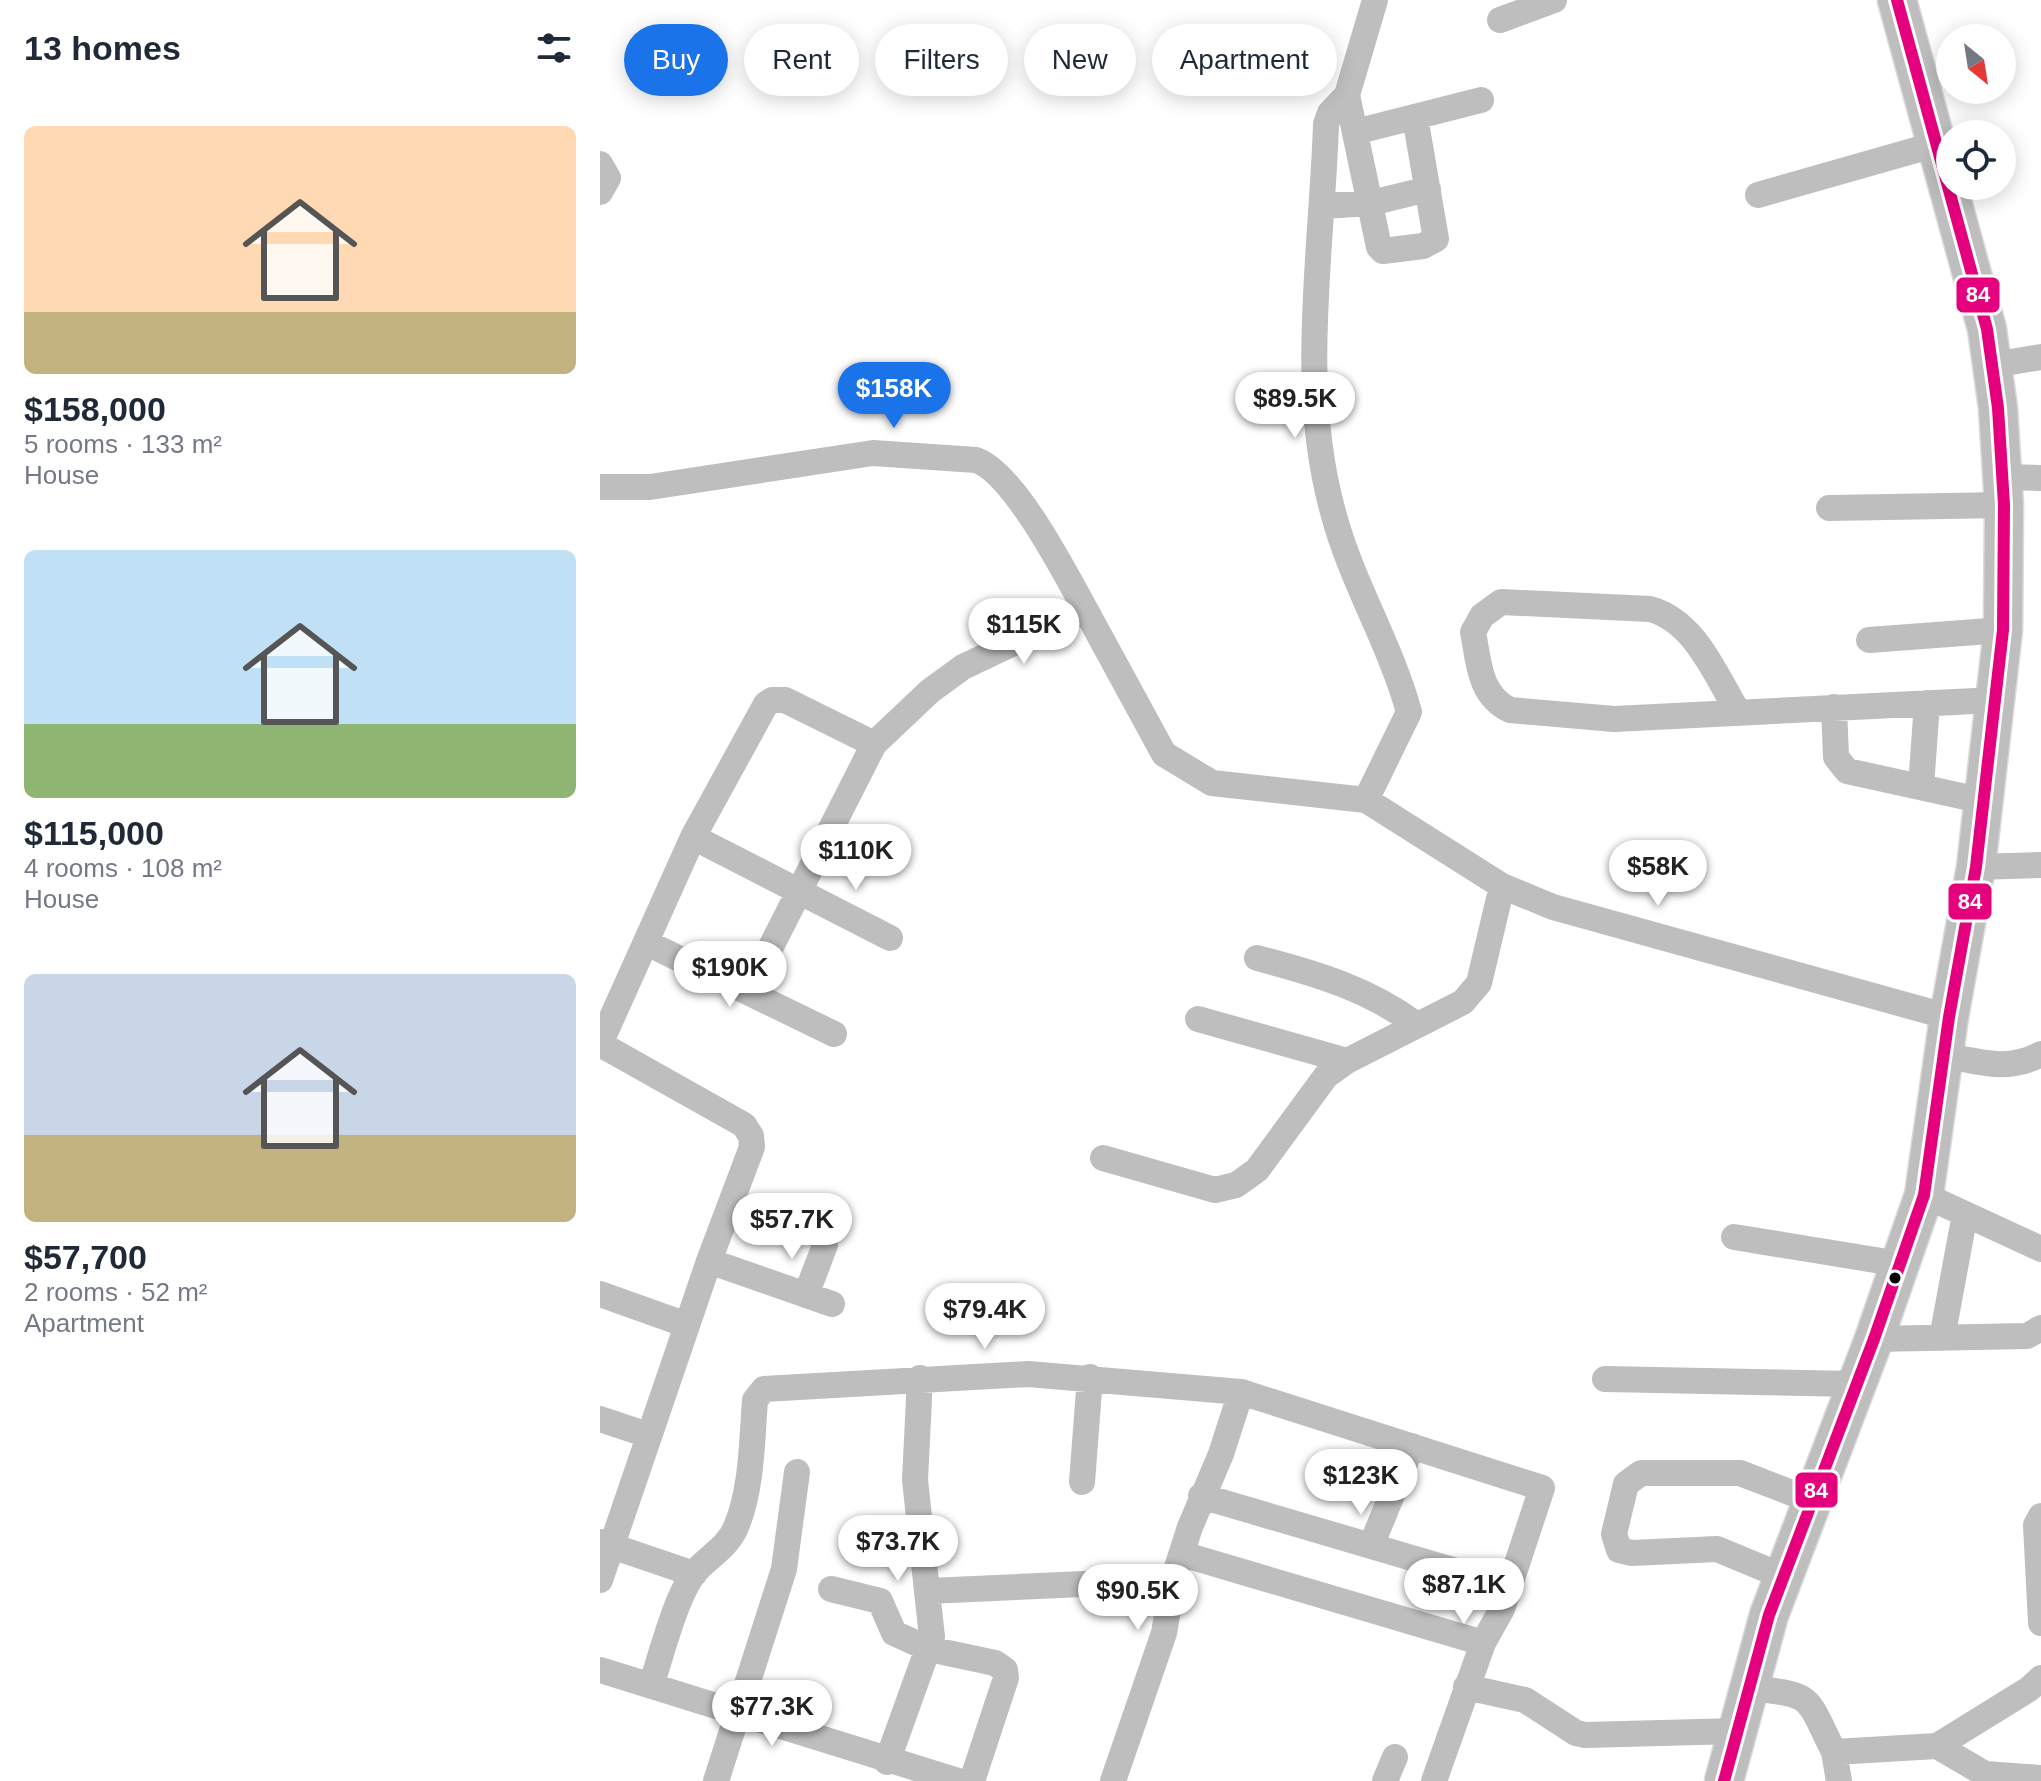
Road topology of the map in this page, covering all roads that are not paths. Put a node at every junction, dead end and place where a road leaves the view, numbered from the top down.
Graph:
1 (1375, 0) edge
2 (1554, 0) edge
3 (1897, 0) edge
4 (1500, 20) dead end
5 (1347, 95) junction
6 (1481, 100) dead end
7 (1415, 117) junction
8 (1355, 132) junction
9 (1936, 140) edge
10 (1936, 144) edge
11 (600, 164) edge
12 (1428, 189) junction
13 (600, 192) edge
14 (1758, 195) dead end
15 (1952, 200) edge
16 (1371, 203) junction
17 (1324, 206) junction
18 (2041, 357) edge
19 (1993, 365) junction
20 (2041, 478) edge
21 (600, 487) edge
22 (2004, 491) junction
23 (1829, 508) dead end
24 (1085, 609) junction
25 (2003, 630) junction
26 (1869, 640) dead end
27 (1995, 700) junction
28 (1927, 703) junction
29 (1834, 707) junction
30 (1738, 712) junction
31 (874, 744) junction
32 (1921, 787) junction
33 (1366, 800) junction
34 (1984, 801) junction
35 (693, 837) junction
36 (2041, 865) edge
37 (1976, 867) junction
38 (1502, 886) junction
39 (800, 890) junction
40 (890, 938) dead end
41 (647, 943) junction
42 (1257, 958) dead end
43 (749, 990) junction
44 (1949, 1017) junction
45 (1198, 1019) dead end
46 (1417, 1025) junction
47 (834, 1034) dead end
48 (600, 1044) edge
49 (2041, 1054) edge
50 (1944, 1055) junction
51 (1347, 1061) junction
52 (1103, 1158) dead end
53 (1924, 1195) junction
54 (1965, 1214) junction
55 (1734, 1237) dead end
56 (825, 1245) dead end
57 (2041, 1249) edge
58 (709, 1261) junction
59 (1900, 1264) junction
60 (806, 1295) junction
61 (601, 1298) edge
62 (832, 1304) dead end
63 (687, 1325) junction
64 (2041, 1328) edge
65 (1942, 1338) junction
66 (1874, 1339) junction
67 (1090, 1377) junction
68 (920, 1378) junction
69 (1605, 1379) dead end
70 (1856, 1384) junction
71 (1241, 1392) junction
72 (600, 1419) edge
73 (648, 1435) junction
74 (1412, 1446) junction
75 (797, 1472) dead end
76 (1082, 1482) dead end
77 (1201, 1496) junction
78 (1810, 1500) junction
79 (2041, 1516) edge
80 (607, 1544) edge
81 (1371, 1546) junction
82 (1182, 1554) junction
83 (694, 1574) junction
84 (1782, 1576) junction
85 (600, 1580) edge
86 (1173, 1580) junction
87 (1507, 1586) junction
88 (831, 1589) dead end
89 (929, 1591) junction
90 (2041, 1623) edge
91 (1483, 1643) junction
92 (929, 1649) junction
93 (600, 1670) edge
94 (2041, 1678) edge
95 (651, 1686) junction
96 (1466, 1687) junction
97 (1748, 1688) junction
98 (739, 1712) junction
99 (1737, 1731) junction
100 (1937, 1746) junction
101 (1834, 1752) junction
102 (887, 1762) junction
103 (2041, 1778) edge
104 (716, 1781) edge
105 (958, 1781) edge
106 (972, 1781) edge
107 (1113, 1781) edge
108 (1434, 1781) edge
109 (1724, 1781) edge
110 (1839, 1781) edge

1 - 5 street
2 - 4 street
3 - 9 highway
5 - 8 street
5 - 17 street
6 - 7 street
7 - 8 street
7 - 12 street
8 - 16 street
10 - 14 street
11 - 13 street
12 - 16 street
12 - 16 street
15 - 19 highway
16 - 17 street
17 - 33 street
18 - 19 street
19 - 22 highway
20 - 22 street
21 - 24 street
22 - 23 street
22 - 25 highway
24 - 31 street
24 - 33 street
25 - 26 street
25 - 27 highway
27 - 28 street
27 - 34 highway
28 - 29 street
28 - 32 street
29 - 30 street
29 - 32 street
30 - 30 street
31 - 35 street
31 - 39 street
32 - 34 street
33 - 38 street
34 - 37 highway
35 - 39 street
35 - 41 street
36 - 37 street
37 - 44 highway
38 - 44 street
38 - 46 street
39 - 40 street
39 - 43 street
41 - 43 street
41 - 48 street
42 - 46 street
43 - 47 street
44 - 50 highway
45 - 51 street
46 - 51 street
48 - 58 street
49 - 50 street
50 - 53 highway
51 - 52 street
53 - 54 street
53 - 59 highway
54 - 57 street
54 - 65 street
55 - 59 street
56 - 60 street
58 - 60 street
58 - 63 street
59 - 66 highway
60 - 62 street
61 - 63 street
63 - 73 street
64 - 65 street
65 - 66 street
66 - 70 highway
67 - 68 street
67 - 71 street
67 - 76 street
68 - 83 street
68 - 89 street
69 - 70 street
70 - 78 highway
71 - 74 street
71 - 77 street
72 - 73 street
73 - 80 street
74 - 81 street
74 - 87 street
75 - 98 street
77 - 81 street
77 - 82 street
78 - 84 highway
78 - 84 street
79 - 90 street
80 - 83 street
80 - 85 street
81 - 87 street
82 - 86 street
82 - 91 street
83 - 95 street
84 - 97 highway
86 - 89 street
86 - 107 street
87 - 91 street
88 - 92 street
89 - 92 street
91 - 96 street
92 - 102 street
92 - 106 street
93 - 95 street
94 - 100 street
95 - 98 street
96 - 99 street
96 - 108 street
97 - 99 highway
97 - 101 street
98 - 102 street
98 - 104 street
99 - 109 highway
100 - 101 street
100 - 103 street
101 - 110 street
102 - 105 street

